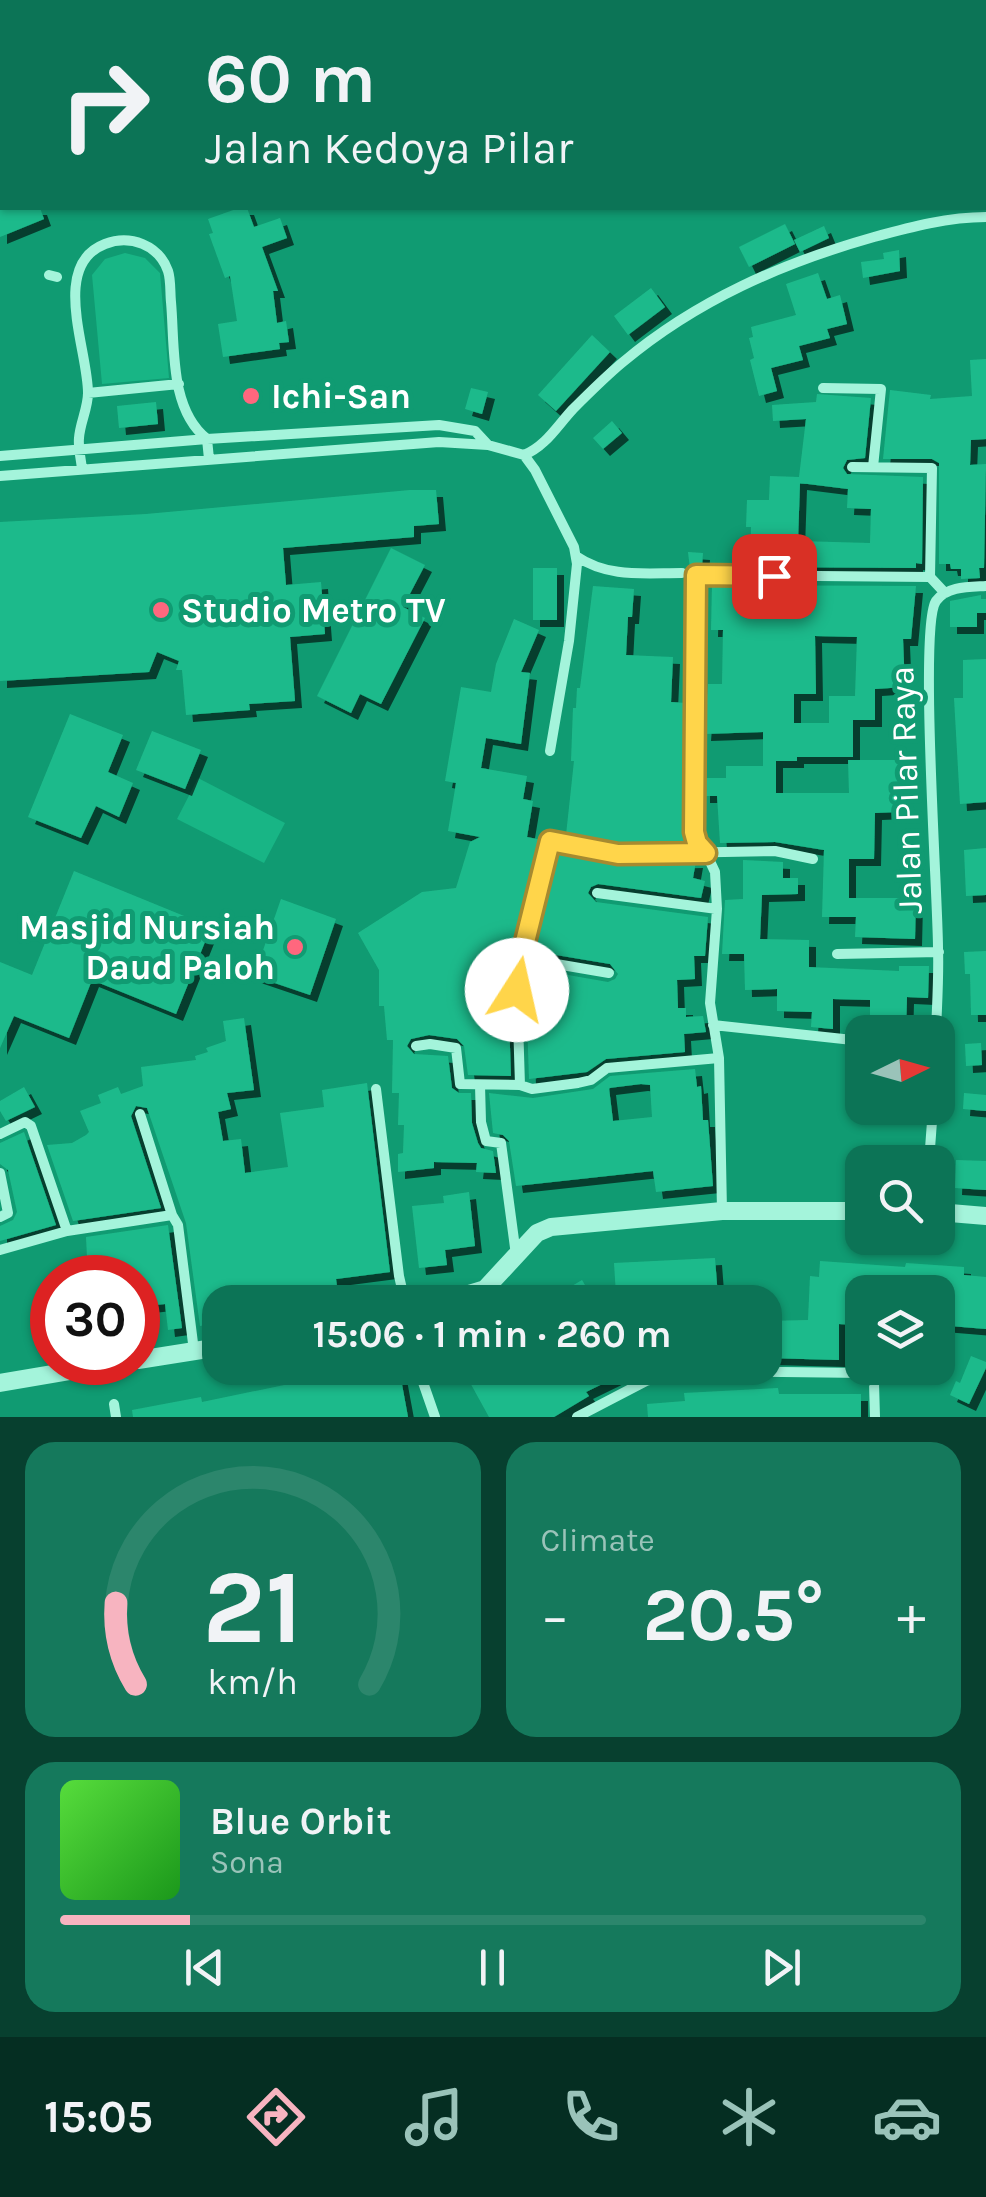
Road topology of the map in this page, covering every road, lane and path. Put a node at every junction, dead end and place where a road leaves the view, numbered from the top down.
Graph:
1 (986, 217) edge
2 (179, 384) junction
3 (823, 388) dead end
4 (88, 393) junction
5 (207, 439) junction
6 (488, 445) junction
7 (80, 448) junction
8 (524, 455) junction
9 (0, 456) edge
10 (208, 460) junction
11 (852, 467) dead end
12 (873, 468) junction
13 (82, 469) junction
14 (0, 476) edge
15 (576, 556) junction
16 (682, 573) dead end
17 (930, 577) junction
18 (986, 586) edge
19 (946, 593) junction
20 (550, 752) dead end
21 (706, 853) junction
22 (813, 859) dead end
23 (597, 893) dead end
24 (717, 909) junction
25 (938, 952) junction
26 (837, 954) dead end
27 (521, 958) junction
28 (609, 973) dead end
29 (936, 1015) edge
30 (713, 1025) junction
31 (845, 1038) edge
32 (416, 1046) dead end
33 (719, 1058) junction
34 (520, 1084) junction
35 (480, 1085) junction
36 (376, 1089) dead end
37 (140, 1114) dead end
38 (0, 1134) edge
39 (0, 1173) edge
40 (845, 1210) edge
41 (722, 1211) junction
42 (955, 1213) edge
43 (172, 1215) junction
44 (986, 1216) edge
45 (0, 1217) edge
46 (67, 1230) junction
47 (0, 1250) edge
48 (516, 1255) junction
49 (401, 1285) edge
50 (489, 1285) edge
51 (202, 1350) edge
52 (194, 1352) junction
53 (160, 1357) edge
54 (30, 1378) edge
55 (0, 1383) edge
56 (424, 1385) edge
57 (114, 1404) dead end
58 (116, 1417) edge
59 (435, 1417) edge
60 (577, 1417) edge
61 (874, 1417) edge

1 - 8 street
2 - 4 street
2 - 4 street
2 - 5 street
3 - 12 street
4 - 7 street
5 - 6 street
5 - 7 street
5 - 10 street
6 - 8 street
6 - 10 street
7 - 9 street
7 - 13 street
8 - 15 street
10 - 13 street
11 - 12 street
12 - 17 street
13 - 14 street
15 - 16 street
15 - 20 street
17 - 19 street
17 - 21 street
18 - 19 street
19 - 25 street, Jalan Pilar Raya
21 - 22 street
21 - 24 street
21 - 27 street
23 - 24 street
24 - 30 street
25 - 26 street
25 - 29 street, Jalan Pilar Raya
27 - 28 street
27 - 34 street
30 - 31 street
30 - 33 street
32 - 35 street
33 - 34 street
33 - 41 street
34 - 35 street
35 - 48 street
36 - 49 street
37 - 43 street
38 - 46 street
39 - 45 street
40 - 41 street
41 - 48 street
42 - 44 street
43 - 46 street
43 - 52 street
46 - 47 street
48 - 50 street
51 - 52 street
52 - 53 street
54 - 55 street
56 - 59 street
57 - 58 street
60 - 61 street

